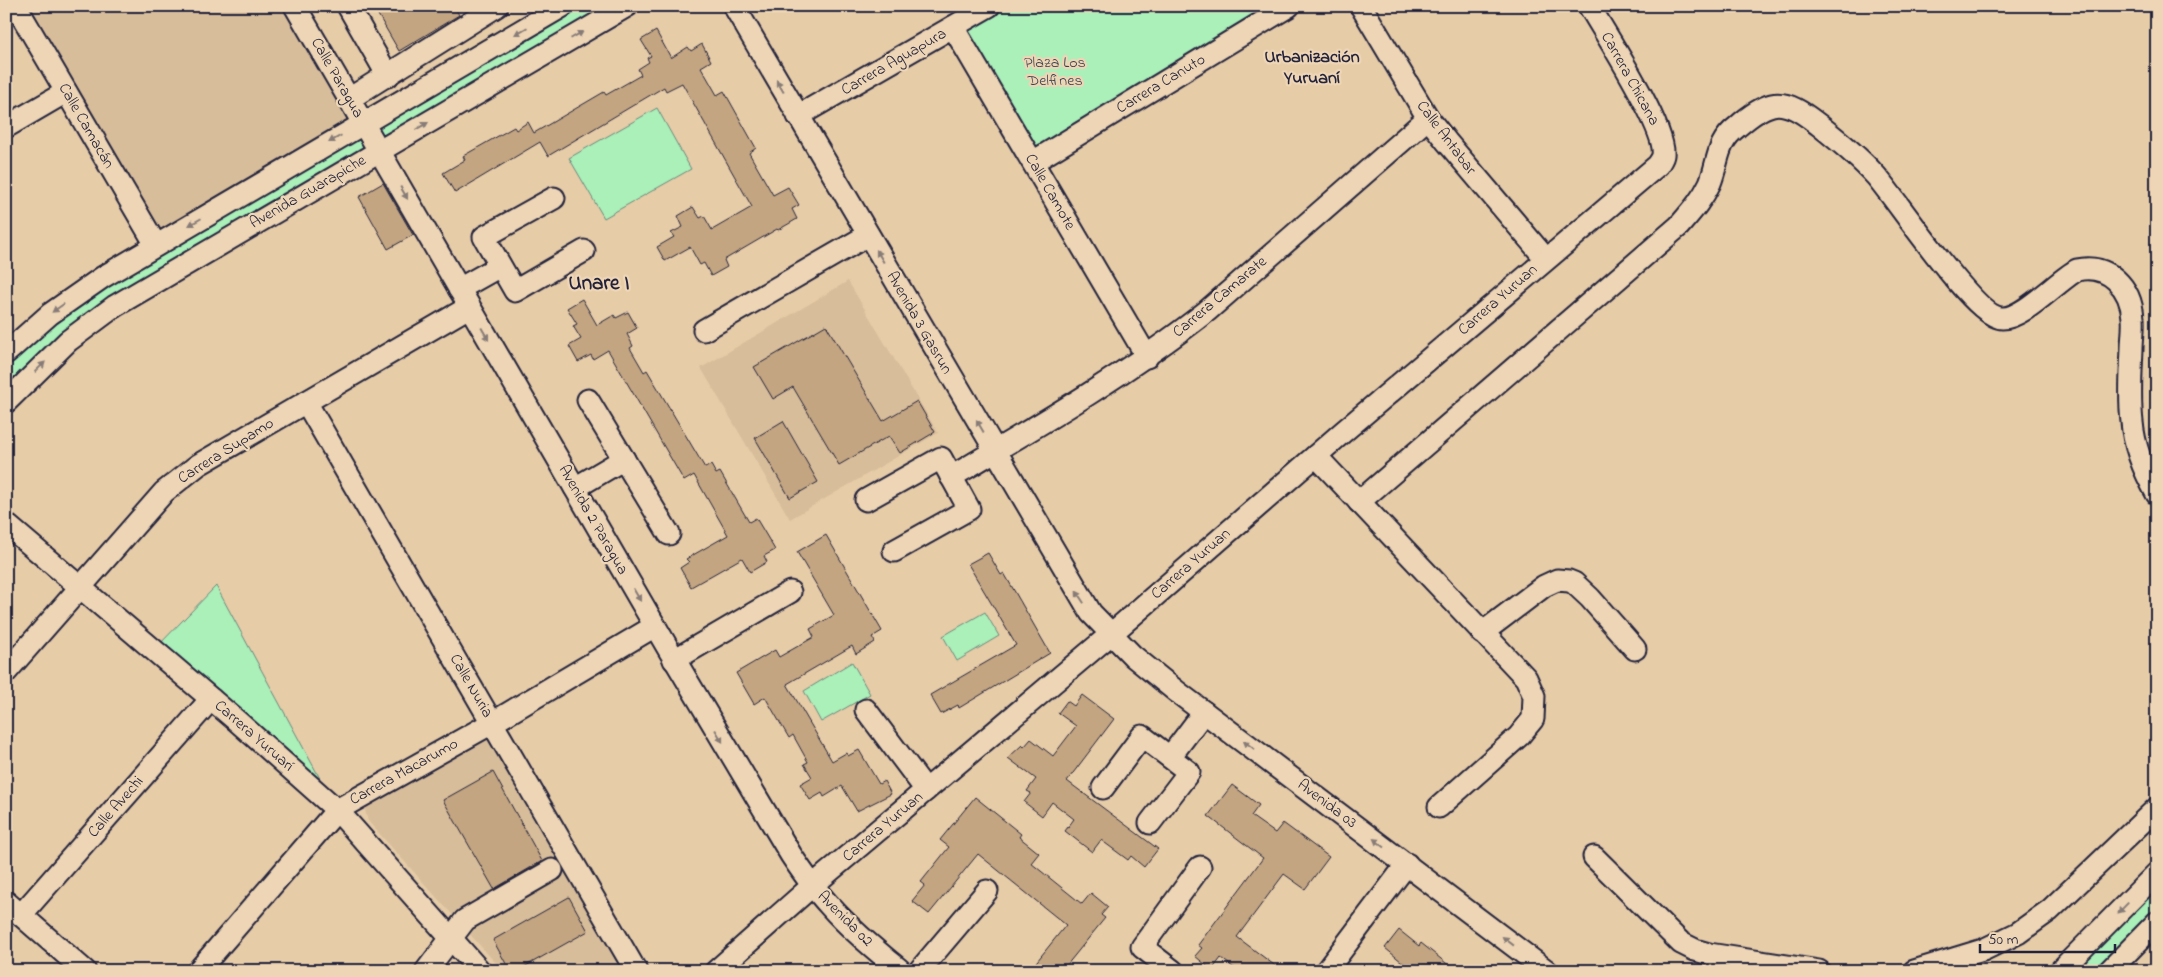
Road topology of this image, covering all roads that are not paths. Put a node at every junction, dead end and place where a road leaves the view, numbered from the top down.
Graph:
1 (16, 6) edge
2 (295, 6) edge
3 (348, 6) edge
4 (563, 6) edge
5 (627, 6) edge
6 (734, 6) edge
7 (989, 6) edge
8 (1289, 6) edge
9 (1361, 6) edge
10 (1589, 6) edge
11 (485, 9) edge
12 (953, 27) junction
13 (388, 76) junction
14 (66, 92) junction
15 (349, 99) junction
16 (798, 116) junction
17 (1428, 118) junction
18 (363, 123) junction
19 (6, 127) edge
20 (380, 150) junction
21 (1663, 155) joint
22 (1033, 162) junction
23 (554, 198) dead end
24 (868, 235) junction
25 (156, 245) junction
26 (584, 251) dead end
27 (1546, 259) junction
28 (500, 266) junction
29 (464, 298) junction
30 (704, 330) dead end
31 (6, 353) edge
32 (1147, 357) junction
33 (588, 400) dead end
34 (6, 402) edge
35 (306, 402) junction
36 (995, 452) junction
37 (1316, 456) junction
38 (624, 459) junction
39 (951, 476) junction
40 (574, 488) junction
41 (2157, 494) edge
42 (866, 500) dead end
43 (1359, 502) junction
44 (6, 524) edge
45 (669, 534) dead end
46 (894, 551) dead end
47 (80, 587) junction
48 (790, 592) dead end
49 (655, 626) junction
50 (1482, 632) junction
51 (1110, 635) junction
52 (1635, 650) dead end
53 (674, 660) junction
54 (6, 672) edge
55 (211, 699) junction
56 (866, 710) dead end
57 (1204, 712) junction
58 (492, 723) junction
59 (1170, 758) junction
60 (1103, 788) dead end
61 (926, 790) junction
62 (1439, 807) dead end
63 (2157, 808) edge
64 (337, 810) junction
65 (1150, 823) dead end
66 (1594, 856) dead end
67 (1407, 864) junction
68 (1200, 867) dead end
69 (552, 870) dead end
70 (2157, 873) edge
71 (812, 886) junction
72 (987, 891) dead end
73 (14, 908) edge
74 (2157, 922) edge
75 (450, 937) junction
76 (85, 971) edge
77 (198, 971) edge
78 (426, 971) edge
79 (480, 971) edge
80 (636, 971) edge
81 (716, 971) edge
82 (901, 971) edge
83 (919, 971) edge
84 (1173, 971) edge
85 (1326, 971) edge
86 (1547, 971) edge
87 (1819, 971) edge
88 (1914, 971) edge
89 (2060, 971) edge
90 (2109, 971) edge

1 - 14 street, Calle Camacán
2 - 15 street, Calle Paragua
3 - 13 street
4 -> 18 street, Avenida Guarapiche
20 -> 5 street, Avenida Guarapiche
16 -> 6 street, Avenida 3 Gasrun
7 - 12 street, Carrera Aguapura
8 - 22 street, Carrera Canuto
9 - 17 street, Calle Antabar
10 - 21 street, Carrera Chicana
11 - 13 street
12 - 16 street, Carrera Aguapura
12 - 22 street, Calle Camote
13 - 15 street
14 - 19 street
14 - 25 street, Calle Camacán
15 - 18 street, Calle Paragua
16 - 24 street, Avenida 3 Gasrun
17 - 27 street, Calle Antabar
17 - 32 street, Carrera Camarate
18 - 20 street, Calle Paragua
18 -> 25 street, Avenida Guarapiche
20 -> 29 street, Avenida 2 Paragua
34 -> 20 street, Avenida Guarapiche
21 - 27 street, Carrera Yuruan
22 - 32 street, Calle Camote
23 - 28 street
24 - 30 street
36 -> 24 street, Avenida 3 Gasrun
25 -> 31 street, Avenida Guarapiche
26 - 28 street
27 - 37 street, Carrera Yuruan
28 - 29 street, Carrera Supamo
29 - 35 street, Carrera Supamo
29 -> 40 street, Avenida 2 Paragua
32 - 36 street, Carrera Camarate
33 - 38 street
35 - 47 street, Carrera Supamo
35 - 58 street, Calle Nuria
36 - 39 street, Carrera Camarate
51 -> 36 street, Avenida 3 Gasrun
37 - 43 street
37 - 51 street, Carrera Yuruan
38 - 40 street
38 - 45 street
39 - 42 street
39 - 46 street
40 -> 49 street, Avenida 2 Paragua
41 - 43 street
43 - 50 street
44 - 47 street, Carrera Yuruarí
47 - 54 street, Carrera Supamo
47 - 55 street, Carrera Yuruarí
48 - 53 street
49 - 53 street, Avenida 2 Paragua
49 - 58 street, Carrera Macarumo
50 - 52 street
50 - 62 street
51 - 57 street, Avenida 03
51 - 61 street, Carrera Yuruan
53 -> 71 street, Avenida 2 Paragua
55 - 64 street, Carrera Yuruarí
55 - 73 street, Calle Avechi
56 - 61 street
57 - 59 street
67 -> 57 street, Avenida 03
58 - 64 street, Carrera Macarumo
58 - 80 street, Calle Nuria
59 - 60 street
59 - 65 street
61 - 71 street, Carrera Yuruan
63 - 88 street
64 - 75 street, Carrera Yuruarí
64 - 77 street, Carrera Macarumo
66 - 87 street
67 - 85 street
86 -> 67 street, Avenida 03
68 - 84 street
69 - 75 street
70 -> 89 street
71 - 81 street, Carrera Yuruan
71 - 82 street, Avenida 02
72 - 83 street
73 - 76 street
74 - 90 street
75 - 78 street
75 - 79 street, Carrera Yuruarí

